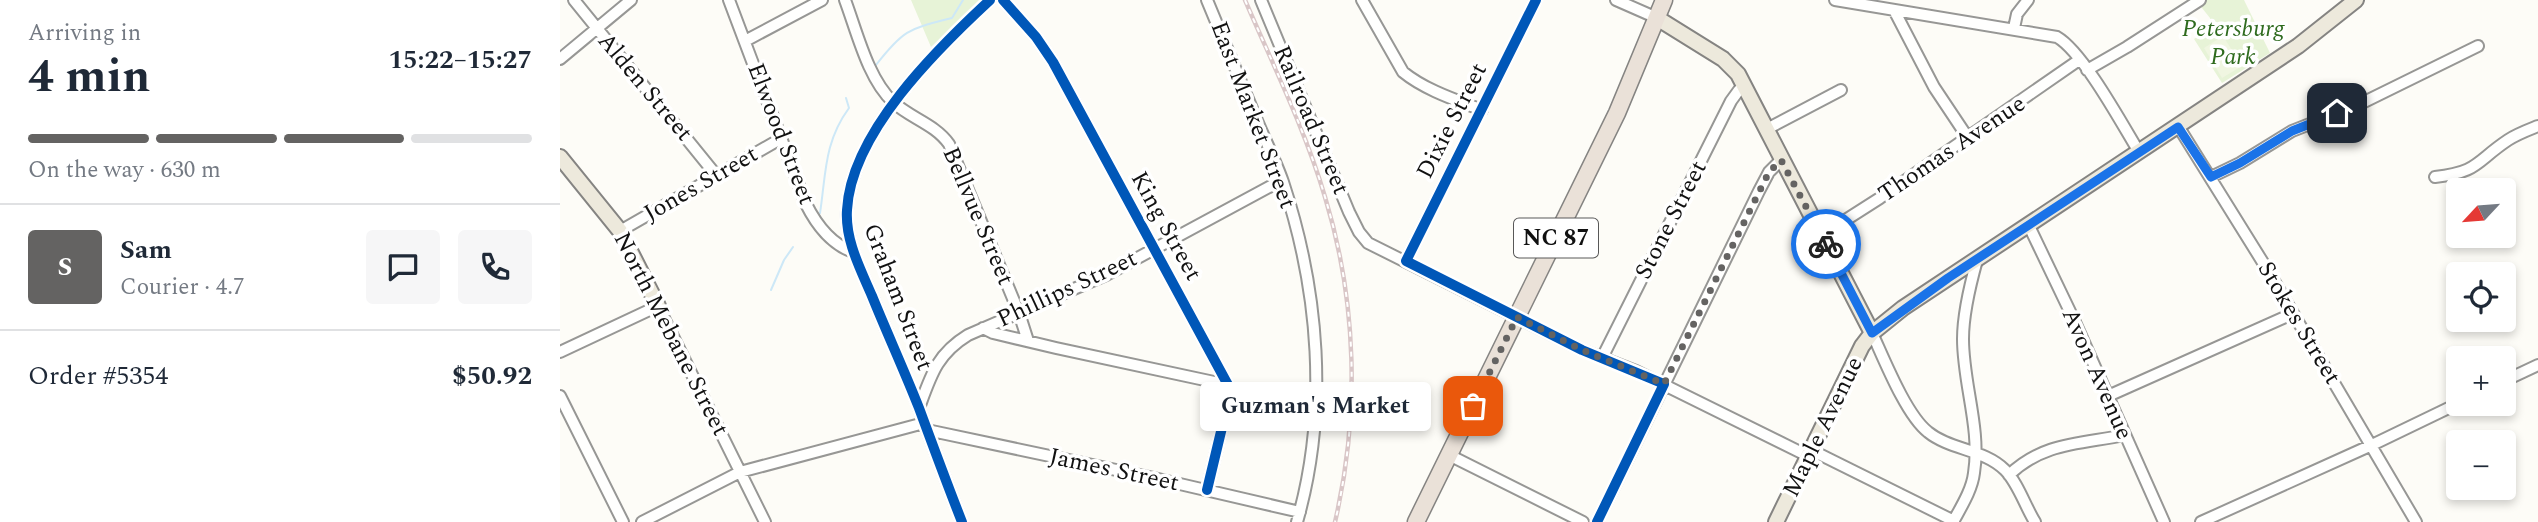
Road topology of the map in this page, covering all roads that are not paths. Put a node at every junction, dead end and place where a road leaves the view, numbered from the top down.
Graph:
1 (574, 0) edge
2 (631, 0) edge
3 (729, 0) edge
4 (822, 0) edge
5 (845, 0) edge
6 (990, 0) edge
7 (1003, 0) edge
8 (1207, 0) edge
9 (1261, 0) edge
10 (1362, 0) edge
11 (1536, 0) edge
12 (1616, 0) edge
13 (1664, 0) edge
14 (1835, 0) edge
15 (2028, 0) edge
16 (2200, 0) edge
17 (2356, 0) edge
18 (1887, 7) edge
19 (1657, 18) junction
20 (2014, 28) junction
21 (596, 29) junction
22 (745, 41) junction
23 (2478, 46) dead end
24 (560, 59) edge
25 (2079, 60) junction
26 (2087, 70) junction
27 (1745, 87) junction
28 (1841, 90) dead end
29 (892, 102) junction
30 (1482, 110) junction
31 (2538, 126) edge
32 (2178, 127) junction
33 (1767, 130) junction
34 (782, 138) junction
35 (1968, 138) junction
36 (2139, 152) junction
37 (560, 157) edge
38 (1781, 160) junction
39 (716, 175) junction
40 (2211, 177) junction
41 (2435, 177) dead end
42 (1282, 180) junction
43 (2029, 226) junction
44 (620, 231) junction
45 (1822, 235) junction
46 (1153, 248) junction
47 (853, 252) junction
48 (1977, 260) junction
49 (1406, 261) junction
50 (658, 306) junction
51 (1019, 313) junction
52 (2292, 314) junction
53 (1517, 317) junction
54 (983, 328) junction
55 (1872, 333) junction
56 (1028, 341) junction
57 (560, 352) edge
58 (1602, 358) junction
59 (2538, 365) edge
60 (2516, 375) edge
61 (1664, 384) junction
62 (1228, 385) junction
63 (560, 396) edge
64 (2108, 396) junction
65 (919, 408) junction
66 (2446, 409) edge
67 (925, 427) junction
68 (2125, 435) junction
69 (2372, 444) junction
70 (1809, 453) junction
71 (1975, 453) junction
72 (1449, 455) junction
73 (740, 472) junction
74 (2009, 475) junction
75 (1207, 490) junction
76 (1299, 517) edge
77 (1954, 521) edge
78 (623, 522) edge
79 (642, 522) edge
80 (765, 522) edge
81 (962, 522) edge
82 (1416, 522) edge
83 (1584, 522) edge
84 (1597, 522) edge
85 (1776, 522) edge
86 (2035, 522) edge
87 (2164, 522) edge
88 (2202, 522) edge
89 (2416, 522) edge

1 - 21 street, Alden Street
2 - 21 street
3 - 22 street, Elwood Street
4 - 22 street
5 - 29 street, Bellvue Street
6 - 29 street, Graham Street
7 - 46 street, King Street
8 - 42 street, East Market Street
9 - 49 street, Railroad Street
10 - 30 street
11 - 30 street, Dixie Street
12 - 19 street
13 - 19 highway, NC 87
14 - 18 street
15 - 20 street
16 - 26 street
17 - 32 main road, Maple Avenue
18 - 20 street
18 - 35 street
19 - 27 main road
19 - 53 highway, NC 87
20 - 25 street
21 - 24 street
21 - 39 street, Alden Street
22 - 34 street, Elwood Street
23 - 40 street
25 - 26 street
25 - 35 street, Thomas Avenue
26 - 36 street
27 - 33 main road
27 - 58 street, Stone Street
28 - 33 street
29 - 47 street, Graham Street
29 - 51 street, Bellvue Street
30 - 49 street, Dixie Street
31 - 41 street
32 - 36 main road, Maple Avenue
32 - 40 street, Stokes Street
33 - 38 main road
34 - 39 street, Jones Street
34 - 47 street, Elwood Street
35 - 45 street, Thomas Avenue
36 - 43 main road, Maple Avenue
37 - 44 main road, North Mebane Street
38 - 45 main road
38 - 61 street
39 - 44 street, Jones Street
40 - 52 street, Stokes Street
42 - 46 street, Phillips Street
42 - 76 street, East Market Street
43 - 48 main road, Maple Avenue
43 - 64 street, Avon Avenue
44 - 50 main road, North Mebane Street
45 - 55 main road
46 - 51 street, Phillips Street
46 - 62 street, King Street
47 - 65 street, Graham Street
48 - 55 main road, Maple Avenue
48 - 71 street
49 - 53 street
50 - 57 street
50 - 73 street, North Mebane Street
51 - 54 street, Phillips Street
51 - 56 street, Bellvue Street
52 - 64 street
52 - 69 street, Stokes Street
53 - 58 street
53 - 72 highway, NC 87
54 - 56 street
54 - 65 street, Phillips Street
55 - 70 main road, Maple Avenue
55 - 71 street
56 - 62 street
58 - 61 street
59 - 60 street
61 - 70 street
61 - 84 street
62 - 75 street
63 - 78 street
64 - 68 street, Avon Avenue
65 - 67 street, Graham Street
66 - 69 street
67 - 73 street, James Street
67 - 75 street, James Street
67 - 81 street, Graham Street
68 - 74 street
68 - 87 street, Avon Avenue
69 - 88 street
69 - 89 street, Stokes Street
70 - 77 street
70 - 85 main road, Maple Avenue
71 - 74 street
71 - 77 street
72 - 82 highway, NC 87
72 - 83 street
73 - 79 street, James Street
73 - 80 street, North Mebane Street
74 - 86 street
75 - 76 street, James Street

